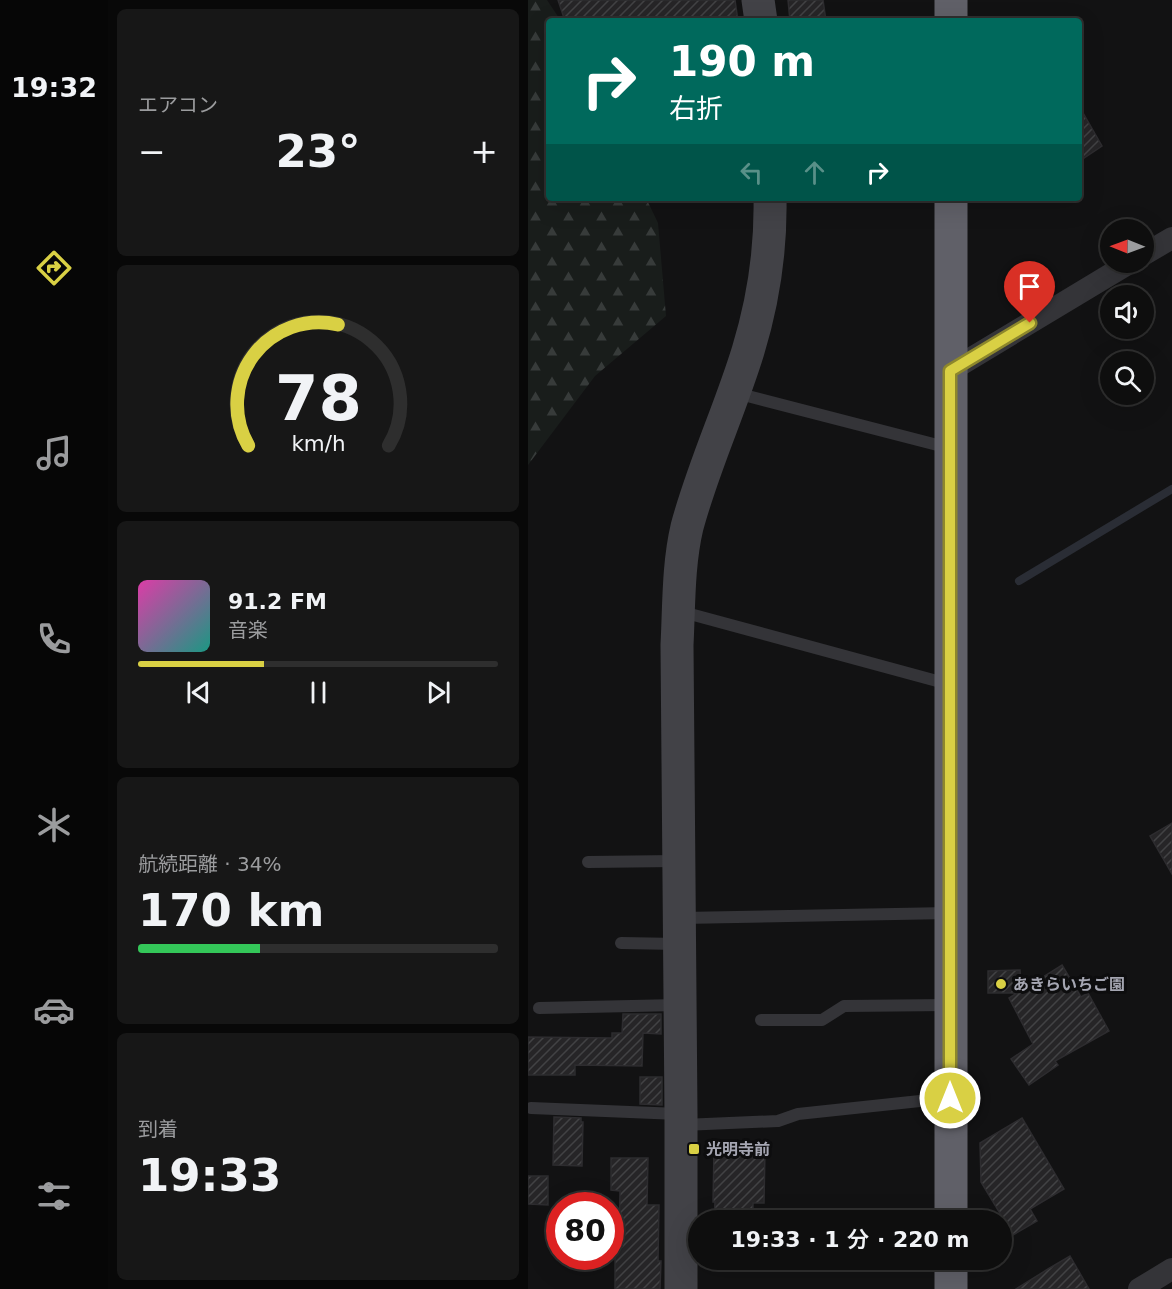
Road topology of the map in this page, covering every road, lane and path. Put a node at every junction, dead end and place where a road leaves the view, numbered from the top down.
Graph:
1 (758, 0) edge
2 (951, 0) edge
3 (761, 18) edge
4 (951, 18) edge
5 (770, 201) edge
6 (951, 201) edge
7 (1172, 238) edge
8 (1154, 249) edge
9 (1113, 273) edge
10 (950, 371) junction
11 (733, 392) junction
12 (950, 449) junction
13 (679, 610) junction
14 (950, 684) junction
15 (680, 861) junction
16 (588, 862) dead end
17 (949, 913) junction
18 (680, 931) junction
19 (621, 943) dead end
20 (681, 1005) junction
21 (950, 1005) junction
22 (539, 1008) dead end
23 (761, 1020) dead end
24 (950, 1098) junction
25 (531, 1108) dead end
26 (681, 1119) junction
27 (951, 1210) edge
28 (1172, 1269) edge
29 (951, 1270) edge
30 (681, 1289) edge
31 (951, 1289) edge
32 (1139, 1289) edge

1 - 3 street
2 - 4 highway
5 - 11 street
6 - 10 highway
7 - 8 street
9 - 10 street
10 - 12 highway
11 - 12 lane
11 - 13 street
12 - 14 highway
13 - 14 lane
13 - 15 street
14 - 17 highway
15 - 16 lane
15 - 18 street
17 - 18 lane
17 - 21 highway
18 - 19 lane
18 - 20 street
20 - 22 lane
20 - 26 street
21 - 23 lane
21 - 24 highway
24 - 26 lane
24 - 27 highway
25 - 26 lane
26 - 30 street
28 - 32 street
29 - 31 highway

